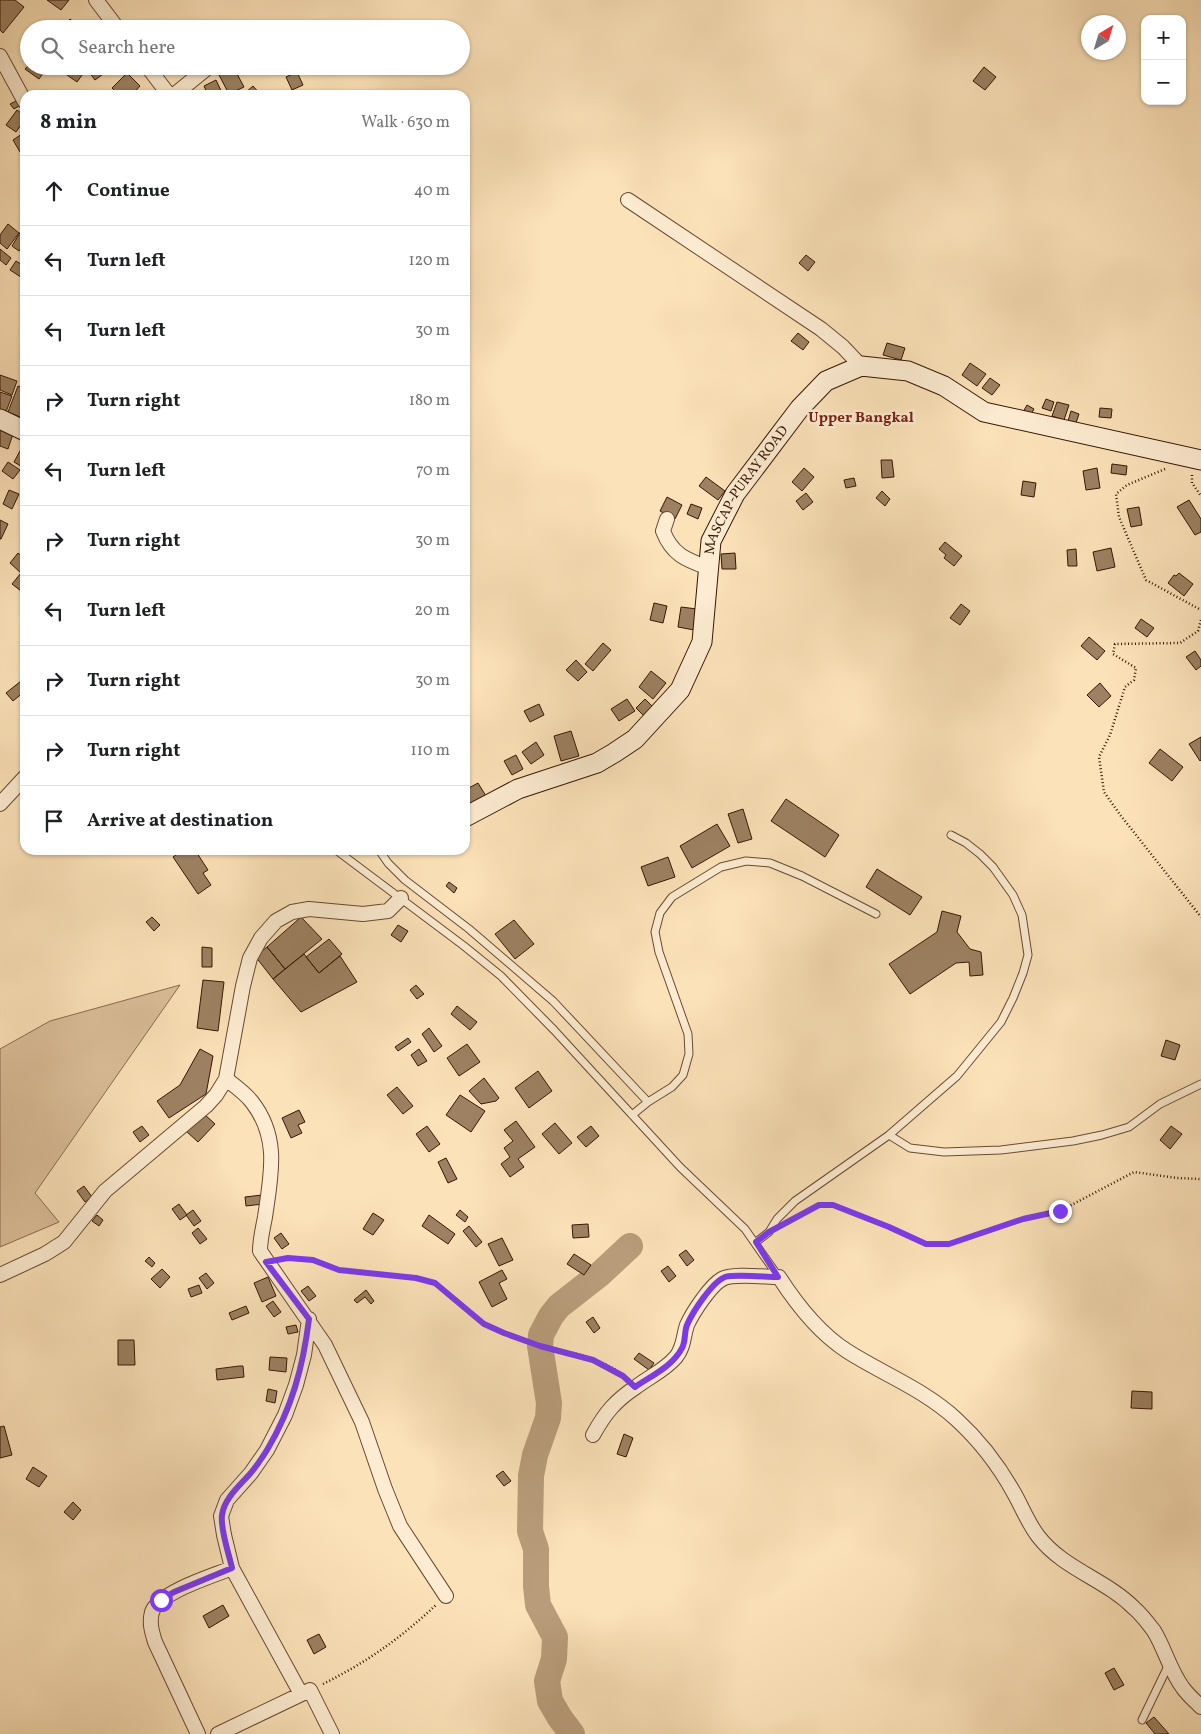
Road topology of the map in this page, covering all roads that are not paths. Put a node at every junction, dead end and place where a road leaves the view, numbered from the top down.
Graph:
1 (96, 0) edge
2 (111, 20) edge
3 (0, 56) edge
4 (154, 75) edge
5 (199, 75) edge
6 (165, 90) edge
7 (180, 90) edge
8 (20, 93) edge
9 (628, 200) dead end
10 (861, 366) junction
11 (0, 419) edge
12 (20, 429) edge
13 (1196, 459) edge
14 (667, 519) dead end
15 (709, 568) junction
16 (20, 782) edge
17 (0, 804) edge
18 (470, 815) edge
19 (950, 835) dead end
20 (343, 855) edge
21 (383, 855) edge
22 (401, 898) junction
23 (876, 914) dead end
24 (226, 1079) junction
25 (1201, 1084) edge
26 (648, 1102) junction
27 (632, 1115) junction
28 (889, 1135) junction
29 (756, 1242) junction
30 (0, 1274) edge
31 (778, 1277) junction
32 (309, 1319) junction
33 (593, 1435) dead end
34 (232, 1568) junction
35 (446, 1596) road end
36 (1169, 1664) junction
37 (306, 1692) junction
38 (1201, 1707) edge
39 (1142, 1720) dead end
40 (198, 1734) edge
41 (218, 1734) edge
42 (332, 1734) edge

1 - 2 street
3 - 8 street
4 - 6 street
5 - 7 street
9 - 10 street
10 - 13 street, MASCAP-PURAY ROAD
10 - 15 street, MASCAP-PURAY ROAD
11 - 12 street
14 - 15 street
15 - 18 street, MASCAP-PURAY ROAD
16 - 17 street
19 - 28 lane
20 - 22 lane
21 - 26 lane
22 - 24 street
22 - 27 lane
23 - 26 lane
24 - 30 street
24 - 32 street
25 - 28 lane
26 - 27 lane
27 - 29 lane
28 - 29 lane
29 - 31 lane
31 - 33 street
31 - 36 street
32 - 34 street
32 - 35 street
34 - 37 street
34 - 40 street
36 - 38 street
36 - 39 lane
37 - 41 street
37 - 42 street

